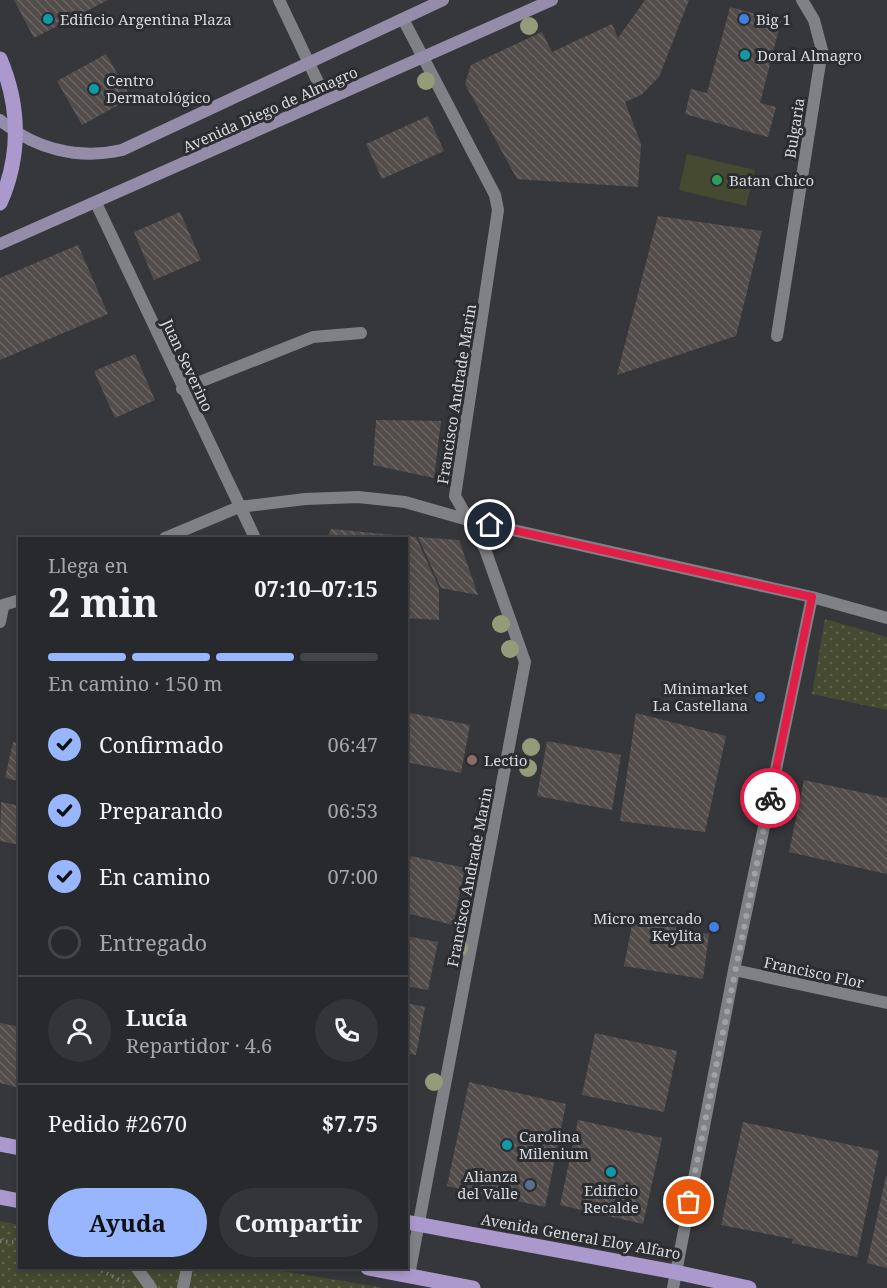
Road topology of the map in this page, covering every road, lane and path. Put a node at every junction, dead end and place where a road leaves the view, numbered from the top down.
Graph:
1 (279, 0) edge
2 (443, 0) edge
3 (552, 0) edge
4 (802, 0) edge
5 (403, 19) junction
6 (423, 58) junction
7 (0, 59) edge
8 (309, 63) junction
9 (326, 99) junction
10 (0, 120) edge
11 (15, 133) junction
12 (0, 203) edge
13 (96, 203) junction
14 (0, 244) edge
15 (360, 333) dead end
16 (777, 336) dead end
17 (182, 389) junction
18 (238, 507) junction
19 (468, 520) junction
20 (167, 537) edge
21 (254, 537) edge
22 (812, 597) junction
23 (18, 601) edge
24 (2, 606) edge
25 (887, 618) edge
26 (0, 622) edge
27 (734, 970) junction
28 (887, 1003) edge
29 (0, 1144) edge
30 (18, 1148) edge
31 (0, 1197) edge
32 (18, 1201) edge
33 (412, 1223) edge
34 (0, 1241) edge
35 (18, 1243) edge
36 (98, 1269) edge
37 (138, 1269) edge
38 (187, 1269) edge
39 (374, 1269) edge
40 (675, 1272) junction
41 (409, 1275) junction
42 (126, 1283) dead end
43 (151, 1288) edge
44 (183, 1288) edge
45 (473, 1288) edge
46 (673, 1288) edge
47 (749, 1288) edge

1 - 8 street
2 - 5 main road, Avenida Diego de Almagro
3 - 6 main road, Avenida Diego de Almagro
4 - 16 street, Bulgaria
5 - 6 street, Francisco Andrade Marin
5 - 8 main road, Avenida Diego de Almagro
6 - 9 main road, Avenida Diego de Almagro
6 - 19 street, Francisco Andrade Marin
7 - 11 main road
8 - 9 street
8 - 11 main road, Avenida Diego de Almagro
9 - 13 main road, Avenida Diego de Almagro
10 - 11 main road, Avenida Diego de Almagro
11 - 12 main road
13 - 14 main road, Avenida Diego de Almagro
13 - 17 street, Juan Severino
15 - 17 street
17 - 18 street, Juan Severino
18 - 19 street
18 - 20 street
18 - 21 street, Juan Severino
19 - 22 street
19 - 33 street, Francisco Andrade Marin
22 - 25 street
22 - 27 street
23 - 24 street
24 - 26 street
27 - 28 street, Francisco Flor
27 - 40 street
29 - 30 main road
31 - 32 main road
33 - 40 main road, Avenida General Eloy Alfaro
33 - 41 street, Francisco Andrade Marin
34 - 35 path
36 - 42 path
37 - 43 street
38 - 44 street
39 - 41 main road
40 - 46 street
40 - 47 main road, Avenida General Eloy Alfaro
41 - 45 main road

